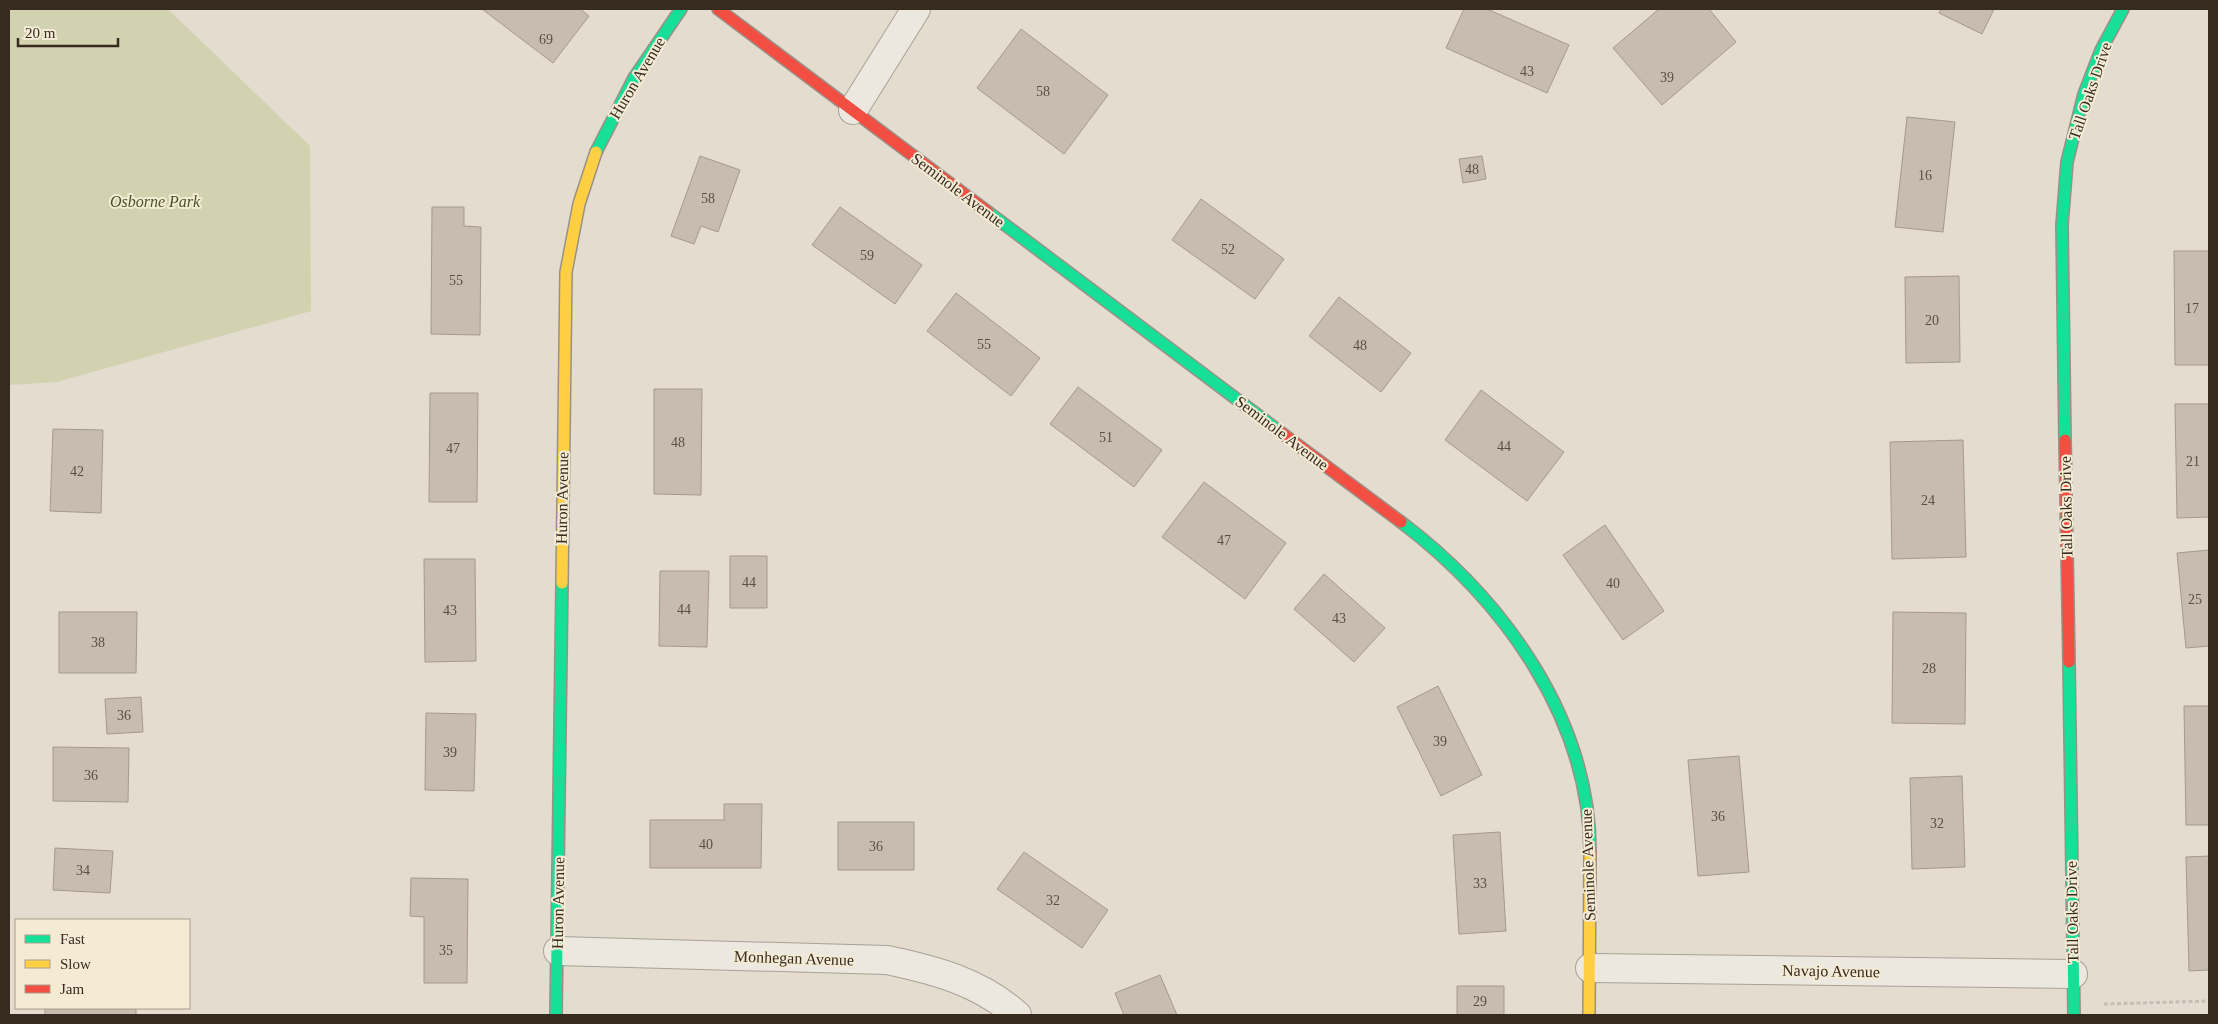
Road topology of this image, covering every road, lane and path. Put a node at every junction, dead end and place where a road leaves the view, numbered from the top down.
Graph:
1 (681, 9) edge
2 (718, 9) edge
3 (916, 9) edge
4 (2123, 9) edge
5 (853, 110) junction
6 (558, 950) junction
7 (1590, 968) junction
8 (2073, 974) junction
9 (2209, 1001) edge
10 (2074, 1010) edge
11 (556, 1015) edge
12 (1017, 1015) edge
13 (1590, 1015) edge

1 - 6 street, Huron Avenue
2 - 5 street, Seminole Avenue
3 - 5 street
4 - 8 street, Tall Oaks Drive
5 - 7 street, Seminole Avenue
6 - 11 street, Huron Avenue
6 - 12 street, Monhegan Avenue
7 - 8 street, Navajo Avenue
7 - 13 street, Seminole Avenue
8 - 10 street, Tall Oaks Drive
9 - 10 path

